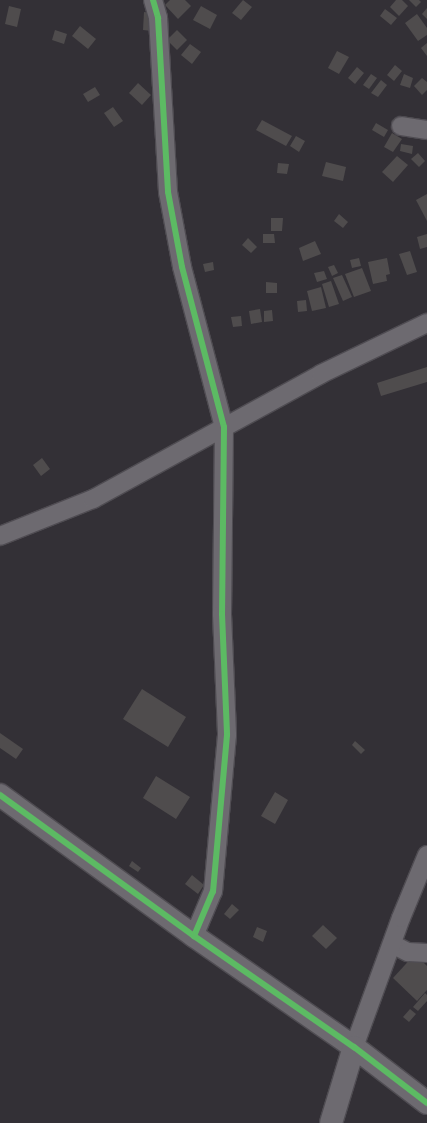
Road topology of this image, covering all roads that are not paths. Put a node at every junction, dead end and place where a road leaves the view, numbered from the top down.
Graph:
1 (153, 0) edge
2 (401, 126) dead end
3 (427, 130) edge
4 (427, 322) edge
5 (224, 427) junction
6 (0, 536) edge
7 (0, 795) edge
8 (427, 855) edge
9 (194, 936) junction
10 (392, 944) junction
11 (427, 953) edge
12 (354, 1047) junction
13 (427, 1103) edge
14 (331, 1123) edge

1 - 5 street
2 - 3 street
4 - 5 street
5 - 6 street
5 - 9 street
7 - 9 street
8 - 10 street
9 - 12 street
10 - 11 street
10 - 12 street
12 - 13 street
12 - 14 street

